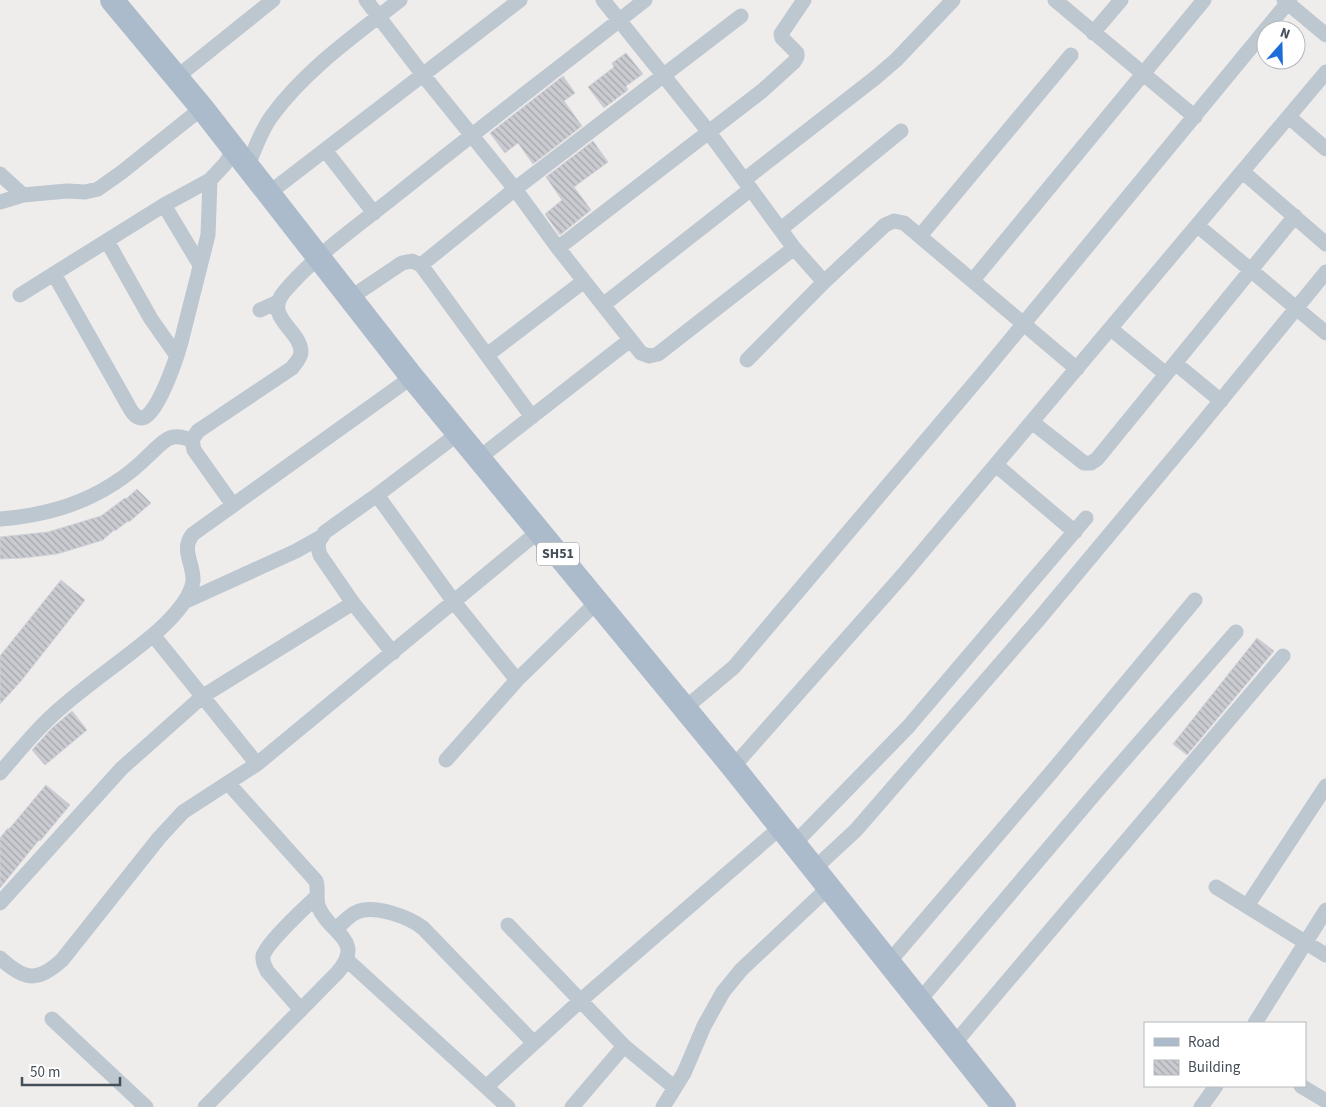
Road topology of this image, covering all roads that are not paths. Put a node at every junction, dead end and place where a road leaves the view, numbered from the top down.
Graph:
1 (112, 0) edge
2 (273, 0) edge
3 (366, 0) edge
4 (400, 0) edge
5 (520, 0) edge
6 (603, 0) edge
7 (645, 0) edge
8 (953, 0) edge
9 (1055, 0) edge
10 (1121, 0) edge
11 (1204, 0) edge
12 (1287, 1) edge
13 (799, 2) edge
14 (741, 16) dead end
15 (379, 17) junction
16 (619, 21) junction
17 (1094, 33) junction
18 (1326, 35) edge
19 (1071, 55) dead end
20 (1326, 72) edge
21 (1143, 74) junction
22 (423, 75) junction
23 (663, 76) junction
24 (176, 77) junction
25 (202, 108) junction
26 (1195, 117) junction
27 (1289, 117) junction
28 (708, 131) junction
29 (901, 132) dead end
30 (472, 134) junction
31 (1326, 149) edge
32 (325, 150) junction
33 (241, 158) junction
34 (1243, 172) junction
35 (0, 174) edge
36 (210, 180) junction
37 (748, 185) junction
38 (516, 189) junction
39 (269, 193) junction
40 (23, 195) junction
41 (0, 202) edge
42 (164, 204) junction
43 (374, 213) junction
44 (1295, 216) junction
45 (1198, 226) junction
46 (781, 229) junction
47 (920, 236) junction
48 (107, 241) junction
49 (1326, 244) edge
50 (558, 248) junction
51 (794, 248) junction
52 (320, 257) junction
53 (200, 265) junction
54 (421, 265) junction
55 (1250, 270) junction
56 (1326, 272) edge
57 (54, 274) junction
58 (973, 280) junction
59 (584, 281) junction
60 (824, 282) junction
61 (20, 295) dead end
62 (350, 298) junction
63 (278, 302) junction
64 (603, 305) junction
65 (1296, 307) junction
66 (260, 310) dead end
67 (1023, 324) junction
68 (1111, 329) junction
69 (1326, 333) edge
70 (630, 340) junction
71 (487, 355) junction
72 (177, 356) junction
73 (747, 360) dead end
74 (1170, 368) junction
75 (1077, 369) junction
76 (412, 377) junction
77 (1220, 401) junction
78 (532, 417) junction
79 (1032, 422) junction
80 (459, 433) junction
81 (192, 440) junction
82 (480, 458) junction
83 (996, 465) junction
84 (378, 496) junction
85 (233, 505) junction
86 (1054, 514) junction
87 (1086, 518) dead end
88 (0, 519) edge
89 (539, 531) junction
90 (1075, 532) junction
91 (321, 537) junction
92 (1065, 544) junction
93 (1195, 600) dead end
94 (184, 602) junction
95 (454, 602) junction
96 (597, 602) junction
97 (353, 603) junction
98 (1236, 632) dead end
99 (153, 635) junction
100 (393, 653) junction
101 (1283, 656) dead end
102 (517, 680) junction
103 (203, 696) junction
104 (684, 709) junction
105 (446, 760) dead end
106 (257, 764) junction
107 (733, 767) junction
108 (0, 772) edge
109 (228, 783) junction
110 (1326, 786) edge
111 (787, 835) junction
112 (822, 878) junction
113 (1216, 887) dead end
114 (317, 896) junction
115 (0, 903) edge
116 (1247, 906) junction
117 (1326, 910) edge
118 (508, 925) dead end
119 (336, 929) junction
120 (1305, 943) junction
121 (1326, 955) edge
122 (347, 960) junction
123 (889, 962) junction
124 (3, 967) edge
125 (919, 1000) junction
126 (580, 1001) junction
127 (301, 1010) junction
128 (52, 1019) dead end
129 (1256, 1022) edge
130 (534, 1042) junction
131 (954, 1044) junction
132 (624, 1046) junction
133 (486, 1087) junction
134 (1215, 1087) edge
135 (1303, 1087) edge
136 (675, 1088) junction
137 (1326, 1102) edge
138 (146, 1107) edge
139 (205, 1107) edge
140 (508, 1107) edge
141 (572, 1107) edge
142 (663, 1107) edge
143 (1004, 1107) edge
144 (1201, 1107) edge
145 (1323, 1107) edge

1 - 24 main road, SH51
2 - 24 street
3 - 15 street
4 - 15 street
5 - 22 street
6 - 16 street
7 - 16 street
8 - 37 street
9 - 17 street
10 - 17 street
11 - 21 street
12 - 18 street
12 - 26 street
13 - 28 street
14 - 23 street
15 - 22 street
15 - 33 street
16 - 23 street
16 - 30 street
17 - 21 street
19 - 47 street
20 - 27 street
21 - 26 street
21 - 58 street
22 - 30 street
22 - 32 street
23 - 28 street
23 - 38 street
24 - 25 main road, SH51
25 - 33 main road, SH51
25 - 40 street
26 - 67 street
27 - 31 street
27 - 34 street
28 - 37 street
28 - 50 street
29 - 46 street
30 - 38 street
30 - 43 street
32 - 39 street
32 - 43 street
33 - 36 street
33 - 39 main road, SH51
34 - 44 street
34 - 45 street
35 - 40 street
36 - 42 street
36 - 53 street
37 - 46 street
37 - 64 street
38 - 50 street
38 - 54 street
39 - 52 main road, SH51
40 - 41 street
42 - 48 street
42 - 53 street
43 - 52 street
44 - 49 street
44 - 55 street
45 - 55 street
45 - 68 street
46 - 51 street
47 - 58 street
47 - 60 street
48 - 57 street
48 - 72 street
50 - 59 street
51 - 60 street
51 - 70 street
52 - 62 main road, SH51
52 - 63 street
53 - 72 street
54 - 62 street
54 - 71 street
55 - 65 street
55 - 74 street
56 - 65 street
57 - 61 street
57 - 72 street
58 - 67 street
59 - 64 street
59 - 71 street
60 - 73 street
62 - 76 main road, SH51
63 - 66 street
63 - 81 street
64 - 70 street
65 - 69 street
65 - 77 street
67 - 75 street
67 - 104 street
68 - 74 street
68 - 75 street
70 - 78 street
71 - 78 street
74 - 77 street
74 - 79 street
75 - 79 street
76 - 80 main road, SH51
76 - 85 street
77 - 112 street
78 - 82 street
79 - 83 street
80 - 82 main road, SH51
80 - 84 street
81 - 85 street
81 - 88 street
82 - 89 main road, SH51
83 - 86 street
83 - 107 street
84 - 91 street
84 - 95 street
85 - 94 street
86 - 90 street
86 - 92 street
87 - 90 street
89 - 95 street
89 - 96 main road, SH51
90 - 92 street
91 - 94 street
91 - 97 street
92 - 111 street
93 - 123 street
94 - 99 street
95 - 100 street
95 - 102 street
96 - 102 street
96 - 104 main road, SH51
97 - 100 street
97 - 103 street
98 - 125 street
99 - 103 street
99 - 108 street
100 - 106 street
101 - 131 street
102 - 105 street
103 - 106 street
103 - 115 street
104 - 107 main road, SH51
106 - 109 street
107 - 111 main road, SH51
109 - 114 street
109 - 124 street
110 - 116 street
111 - 112 main road, SH51
111 - 126 street
112 - 123 main road, SH51
112 - 136 street
113 - 116 street
114 - 119 street
114 - 127 street
116 - 120 street
117 - 120 street
118 - 126 street
119 - 122 street
119 - 130 street
120 - 121 street
120 - 129 street
122 - 127 street
122 - 133 street
123 - 125 main road, SH51
125 - 131 main road, SH51
126 - 130 street
126 - 132 street
127 - 139 street
128 - 138 street
130 - 133 street
131 - 143 main road, SH51
132 - 136 street
132 - 141 street
133 - 140 street
134 - 144 street
135 - 137 street
136 - 142 street
137 - 145 street

